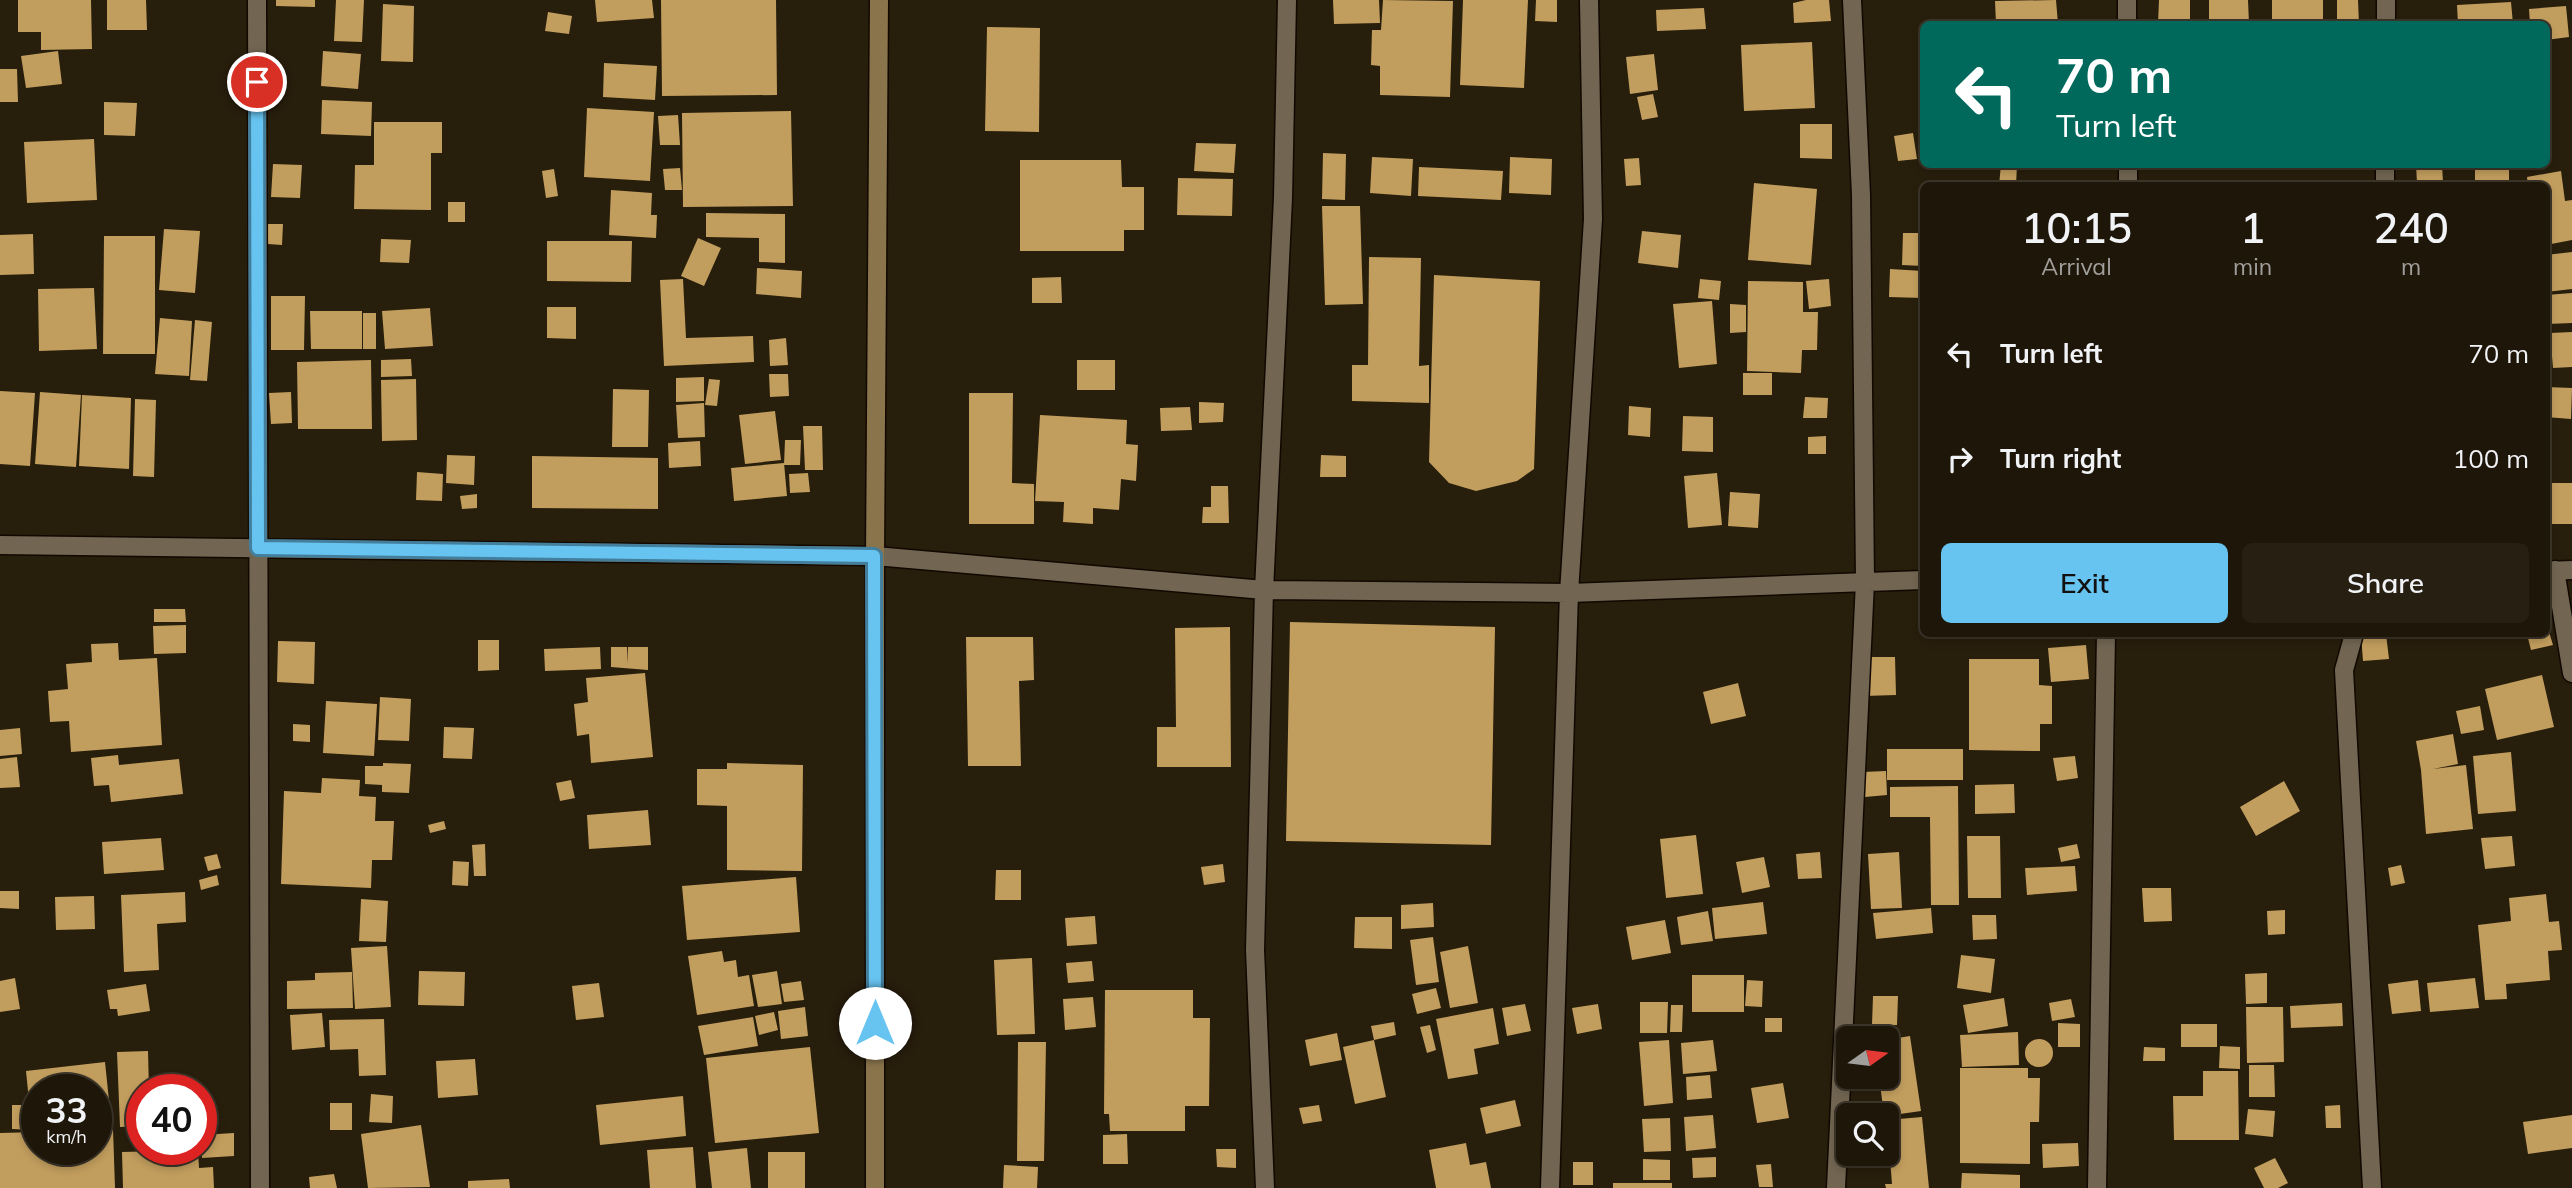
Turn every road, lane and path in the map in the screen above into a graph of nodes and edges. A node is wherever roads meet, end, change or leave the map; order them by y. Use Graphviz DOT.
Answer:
graph roads {
  1 [pos="257,0"];
  2 [pos="880,0"];
  3 [pos="1287,0"];
  4 [pos="1589,0"];
  5 [pos="1852,0"];
  6 [pos="2127,0"];
  7 [pos="2386,0"];
  8 [pos="2127,21"];
  9 [pos="2386,21"];
  10 [pos="0,545"];
  11 [pos="258,548"];
  12 [pos="874,556"];
  13 [pos="2558,570"];
  14 [pos="1920,580"];
  15 [pos="1865,582"];
  16 [pos="1264,590"];
  17 [pos="1569,593"];
  18 [pos="2106,637"];
  19 [pos="2353,637"];
  20 [pos="2572,673"];
  21 [pos="260,1188"];
  22 [pos="875,1188"];
  23 [pos="1265,1188"];
  24 [pos="1550,1188"];
  25 [pos="1836,1188"];
  26 [pos="2097,1188"];
  27 [pos="2372,1188"];
  1 -- 11 [label="street"];
  2 -- 12 [label="street"];
  3 -- 16 [label="street"];
  4 -- 17 [label="street"];
  5 -- 15 [label="street"];
  6 -- 8 [label="street"];
  7 -- 9 [label="street"];
  10 -- 11 [label="street"];
  11 -- 12 [label="street"];
  11 -- 21 [label="street"];
  12 -- 16 [label="street"];
  12 -- 22 [label="street"];
  13 -- 20 [label="street"];
  14 -- 15 [label="street"];
  15 -- 17 [label="street"];
  15 -- 25 [label="street"];
  16 -- 17 [label="street"];
  16 -- 23 [label="street"];
  17 -- 24 [label="street"];
  18 -- 26 [label="street"];
  19 -- 27 [label="street"];
}
